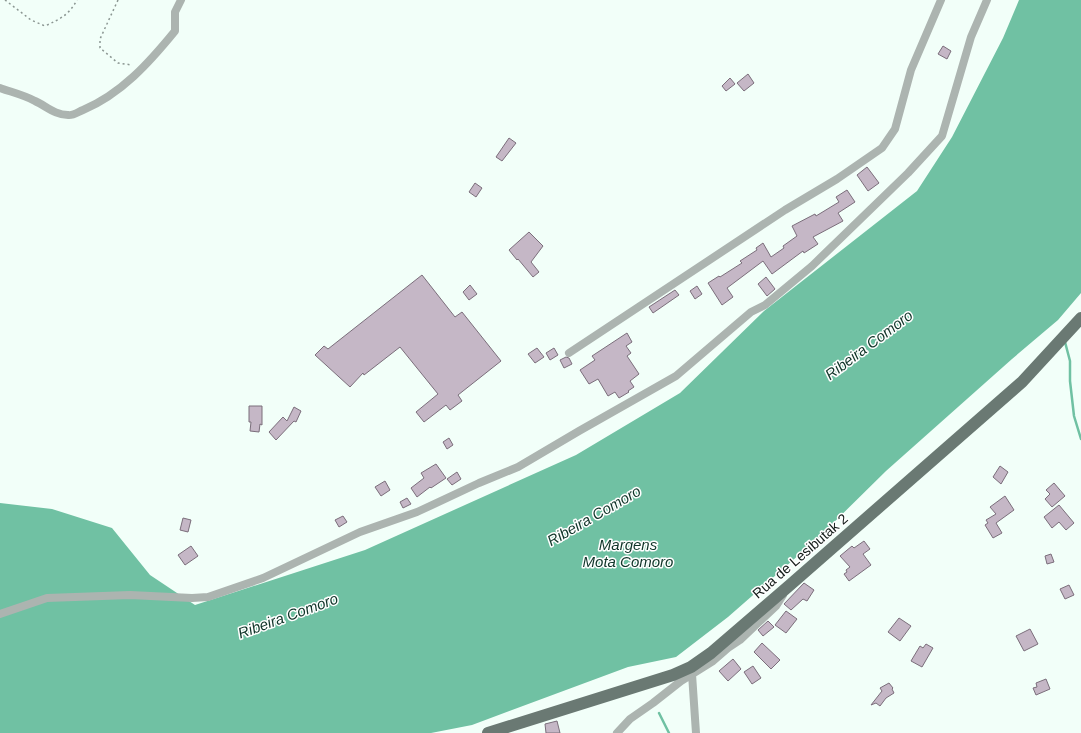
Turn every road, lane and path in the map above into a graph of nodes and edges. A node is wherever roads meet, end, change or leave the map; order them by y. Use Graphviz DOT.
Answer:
graph roads {
  1 [pos="5,0"];
  2 [pos="77,0"];
  3 [pos="118,0"];
  4 [pos="181,0"];
  5 [pos="940,0"];
  6 [pos="987,0"];
  7 [pos="144,66"];
  8 [pos="0,88"];
  9 [pos="1081,318"];
  10 [pos="569,353"];
  11 [pos="790,585"];
  12 [pos="0,614"];
  13 [pos="692,674"];
  14 [pos="488,733"];
  15 [pos="617,733"];
  16 [pos="696,733"];
  1 -- 2 [label="path"];
  3 -- 7 [label="path"];
  4 -- 7 [label="street"];
  5 -- 10 [label="street"];
  6 -- 12 [label="street"];
  7 -- 8 [label="street"];
  9 -- 11 [label="main road, Rua de Lesibutak 2"];
  11 -- 13 [label="street"];
  11 -- 14 [label="main road, Rua de Lesibutak 2"];
  13 -- 15 [label="street"];
  13 -- 16 [label="street"];
}
